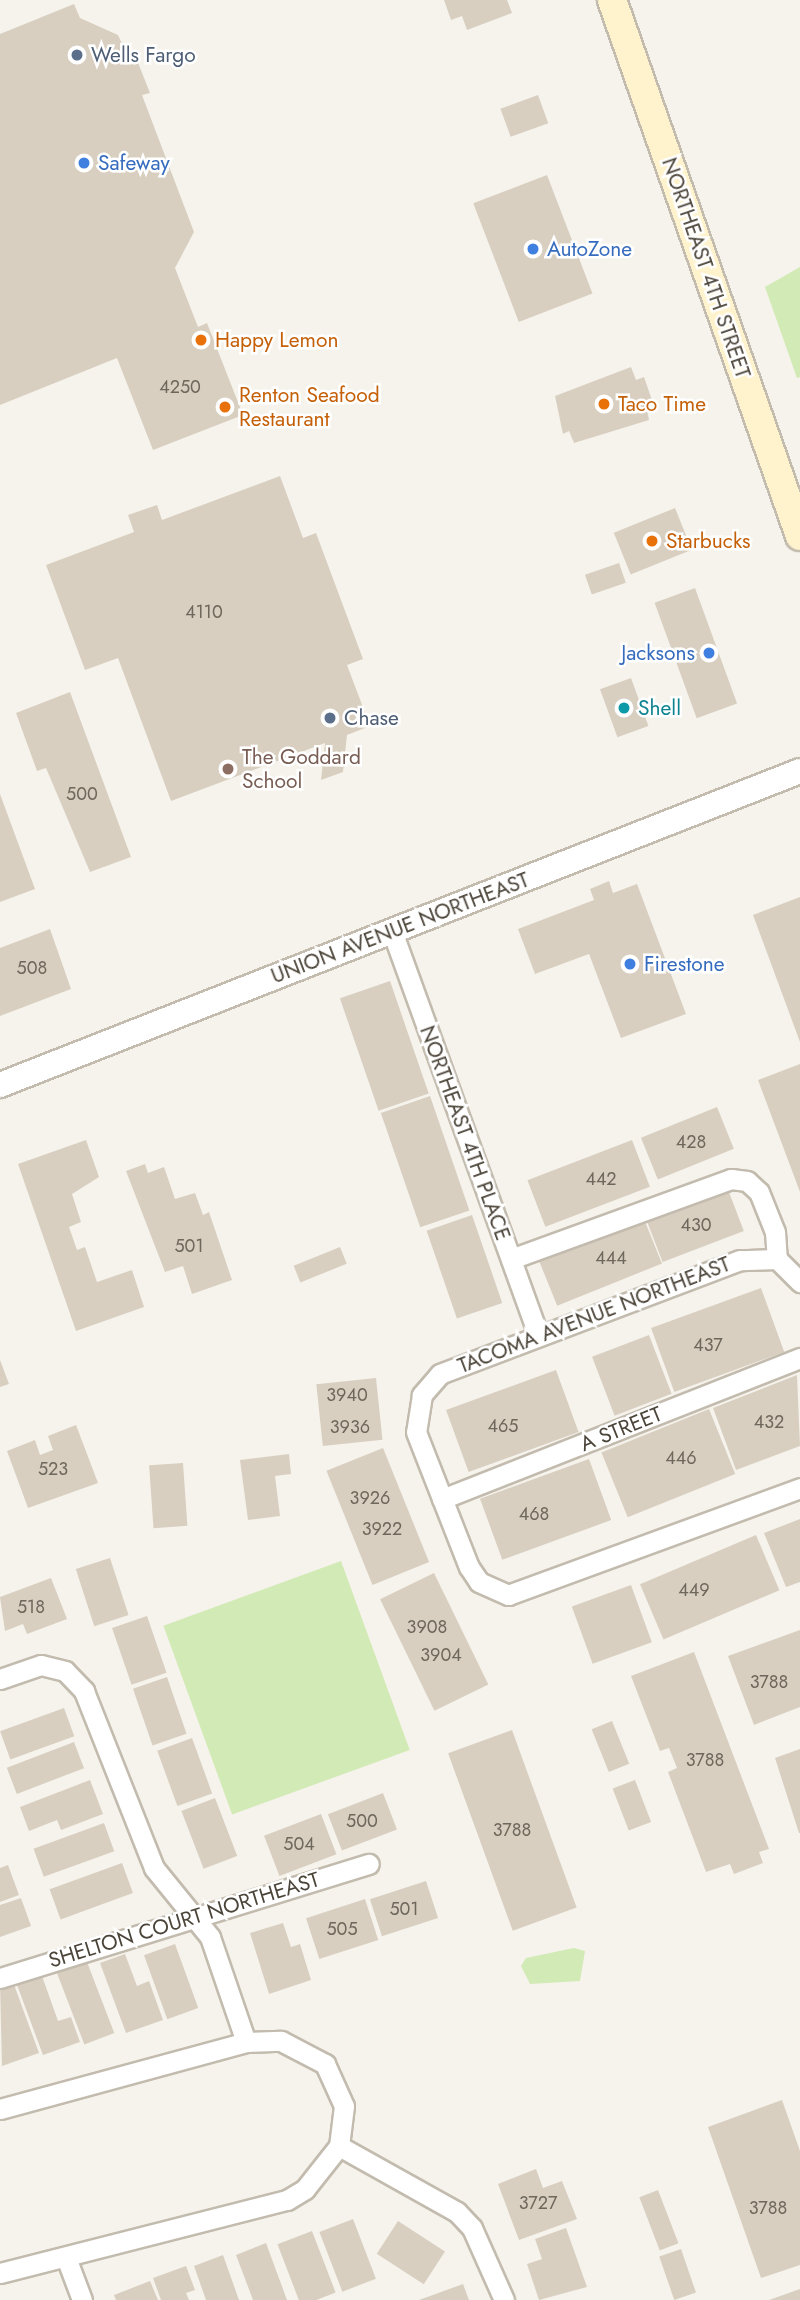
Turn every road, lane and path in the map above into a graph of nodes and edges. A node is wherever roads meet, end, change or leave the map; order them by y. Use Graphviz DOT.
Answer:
graph roads {
  1 [pos="612,0"];
  2 [pos="800,536"];
  3 [pos="800,771"];
  4 [pos="392,931"];
  5 [pos="0,1085"];
  6 [pos="511,1259"];
  7 [pos="777,1259"];
  8 [pos="800,1282"];
  9 [pos="538,1335"];
  10 [pos="800,1358"];
  11 [pos="800,1488"];
  12 [pos="442,1499"];
  13 [pos="0,1679"];
  14 [pos="369,1864"];
  15 [pos="194,1916"];
  16 [pos="0,1978"];
  17 [pos="246,2042"];
  18 [pos="0,2109"];
  19 [pos="339,2146"];
  20 [pos="67,2260"];
  21 [pos="0,2273"];
  22 [pos="82,2300"];
  23 [pos="503,2300"];
  1 -- 2 [label="main road, NORTHEAST 4TH STREET"];
  3 -- 4 [label="street, UNION AVENUE NORTHEAST"];
  4 -- 5 [label="street, UNION AVENUE NORTHEAST"];
  4 -- 6 [label="street, NORTHEAST 4TH PLACE"];
  6 -- 7 [label="street"];
  6 -- 9 [label="street, NORTHEAST 4TH PLACE"];
  7 -- 8 [label="street"];
  7 -- 9 [label="street, TACOMA AVENUE NORTHEAST"];
  9 -- 12 [label="street, TACOMA AVENUE NORTHEAST"];
  10 -- 12 [label="street, A STREET"];
  11 -- 12 [label="street"];
  13 -- 15 [label="street"];
  14 -- 15 [label="street, SHELTON COURT NORTHEAST"];
  15 -- 16 [label="street, SHELTON COURT NORTHEAST"];
  15 -- 17 [label="street"];
  17 -- 18 [label="street"];
  17 -- 19 [label="street"];
  19 -- 20 [label="street"];
  19 -- 23 [label="street"];
  20 -- 21 [label="street"];
  20 -- 22 [label="street"];
}
